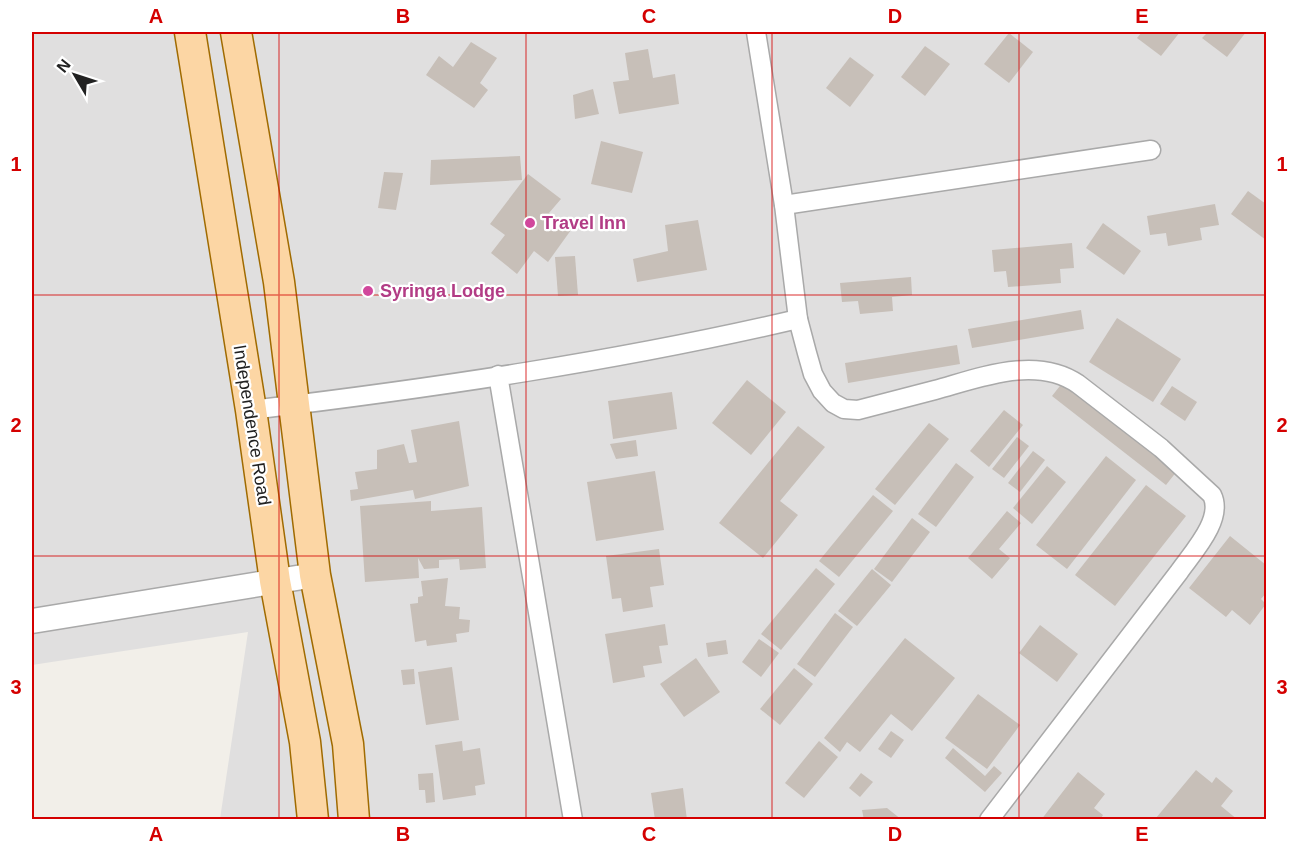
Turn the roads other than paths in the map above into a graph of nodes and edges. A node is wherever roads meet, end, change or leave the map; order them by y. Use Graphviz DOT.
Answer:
graph roads {
  1 [pos="190,32"];
  2 [pos="236,32"];
  3 [pos="756,32"];
  4 [pos="1150,150"];
  5 [pos="784,205"];
  6 [pos="798,319"];
  7 [pos="498,375"];
  8 [pos="293,405"];
  9 [pos="251,410"];
  10 [pos="315,575"];
  11 [pos="275,581"];
  12 [pos="32,621"];
  13 [pos="313,819"];
  14 [pos="354,819"];
  15 [pos="573,819"];
  16 [pos="989,819"];
  1 -- 9 [label="main road, Independence Road"];
  2 -- 8 [label="main road"];
  3 -- 5 [label="street"];
  4 -- 5 [label="street"];
  5 -- 6 [label="street"];
  6 -- 7 [label="street"];
  6 -- 16 [label="street"];
  7 -- 8 [label="street"];
  7 -- 15 [label="street"];
  8 -- 9 [label="street"];
  8 -- 10 [label="main road"];
  9 -- 11 [label="main road, Independence Road"];
  10 -- 11 [label="street"];
  10 -- 14 [label="main road"];
  11 -- 12 [label="street"];
  11 -- 13 [label="main road, Independence Road"];
}
